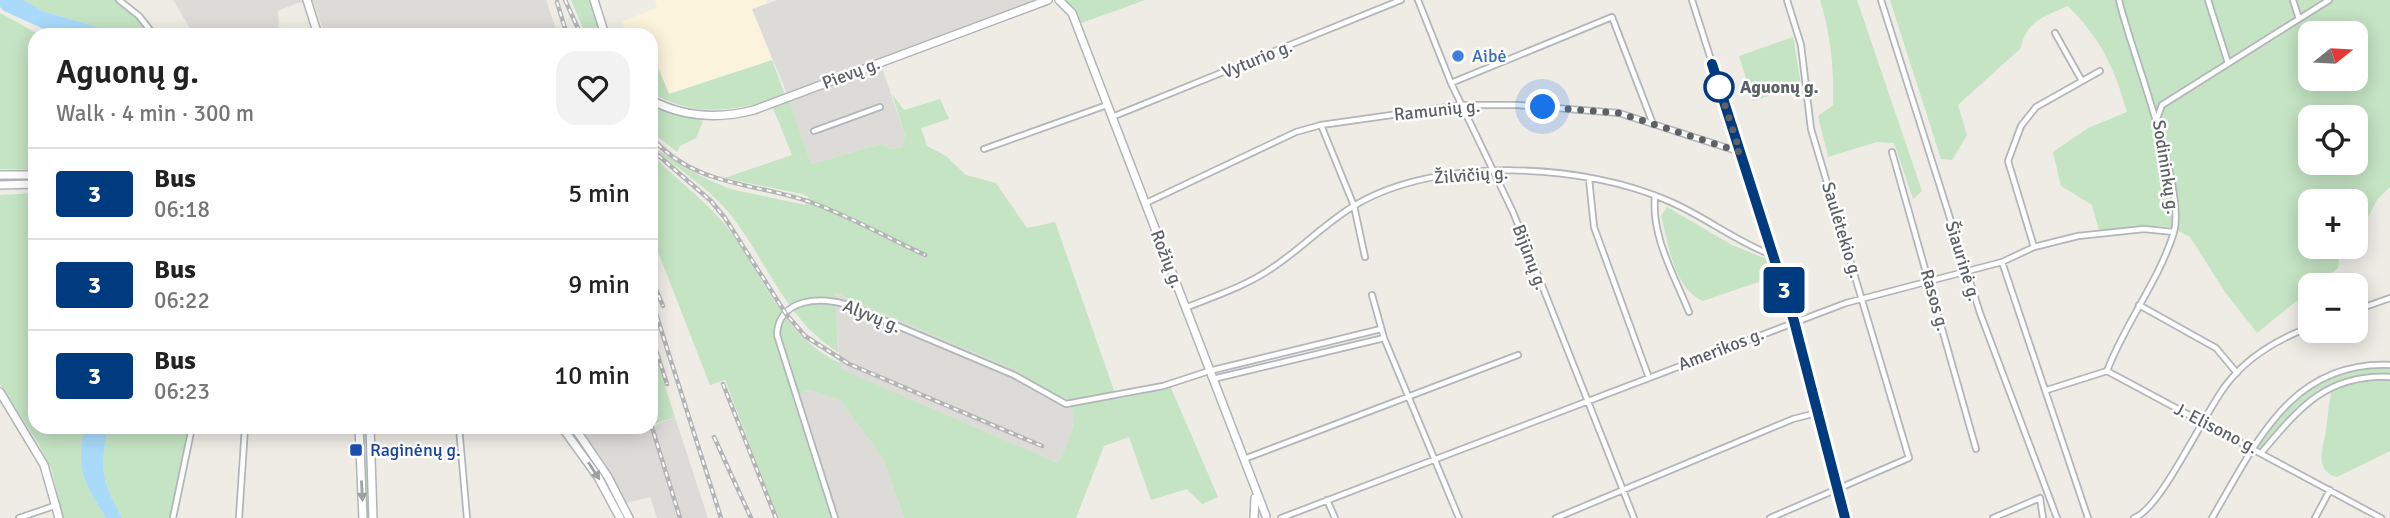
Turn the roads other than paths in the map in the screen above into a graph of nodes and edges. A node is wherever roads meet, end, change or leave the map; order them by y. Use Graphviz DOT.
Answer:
graph roads {
  1 [pos="119,0"];
  2 [pos="307,0"];
  3 [pos="594,0"];
  4 [pos="1048,0"];
  5 [pos="1059,0"];
  6 [pos="1401,0"];
  7 [pos="1418,0"];
  8 [pos="1692,0"];
  9 [pos="1787,0"];
  10 [pos="1881,0"];
  11 [pos="2119,0"];
  12 [pos="2208,0"];
  13 [pos="2293,0"];
  14 [pos="2329,0"];
  15 [pos="2299,20"];
  16 [pos="148,28"];
  17 [pos="316,28"];
  18 [pos="603,28"];
  19 [pos="2055,33"];
  20 [pos="2228,64"];
  21 [pos="2100,71"];
  22 [pos="2082,81"];
  23 [pos="1451,83"];
  24 [pos="658,103"];
  25 [pos="1462,105"];
  26 [pos="1107,106"];
  27 [pos="880,107"];
  28 [pos="1112,117"];
  29 [pos="2155,121"];
  30 [pos="1653,124"];
  31 [pos="1321,125"];
  32 [pos="814,131"];
  33 [pos="984,149"];
  34 [pos="1740,152"];
  35 [pos="1892,152"];
  36 [pos="1495,172"];
  37 [pos="0,175"];
  38 [pos="28,176"];
  39 [pos="1588,179"];
  40 [pos="28,184"];
  41 [pos="0,185"];
  42 [pos="1655,196"];
  43 [pos="1146,203"];
  44 [pos="1354,206"];
  45 [pos="2174,232"];
  46 [pos="2034,247"];
  47 [pos="1365,257"];
  48 [pos="1774,257"];
  49 [pos="2002,262"];
  50 [pos="1966,272"];
  51 [pos="1930,281"];
  52 [pos="1372,295"];
  53 [pos="2390,298"];
  54 [pos="1862,299"];
  55 [pos="2140,305"];
  56 [pos="2368,306"];
  57 [pos="1185,308"];
  58 [pos="1689,312"];
  59 [pos="1794,321"];
  60 [pos="1381,329"];
  61 [pos="2298,333"];
  62 [pos="1384,338"];
  63 [pos="1518,355"];
  64 [pos="2390,365"];
  65 [pos="1209,371"];
  66 [pos="2106,371"];
  67 [pos="2237,373"];
  68 [pos="1648,377"];
  69 [pos="2390,377"];
  70 [pos="1212,380"];
  71 [pos="2047,390"];
  72 [pos="1408,395"];
  73 [pos="1,397"];
  74 [pos="1586,402"];
  75 [pos="1820,412"];
  76 [pos="2201,420"];
  77 [pos="191,434"];
  78 [pos="245,434"];
  79 [pos="359,434"];
  80 [pos="370,434"];
  81 [pos="460,434"];
  82 [pos="567,434"];
  83 [pos="579,434"];
  84 [pos="2253,447"];
  85 [pos="1976,449"];
  86 [pos="2262,452"];
  87 [pos="1243,460"];
  88 [pos="1434,460"];
  89 [pos="1839,488"];
  90 [pos="2330,490"];
  91 [pos="1623,492"];
  92 [pos="1255,494"];
  93 [pos="1327,500"];
  94 [pos="57,505"];
  95 [pos="1267,517"];
  96 [pos="19,518"];
  97 [pos="59,518"];
  98 [pos="173,518"];
  99 [pos="239,518"];
  100 [pos="363,518"];
  101 [pos="373,518"];
  102 [pos="467,518"];
  103 [pos="620,518"];
  104 [pos="629,518"];
  105 [pos="835,518"];
  106 [pos="1255,518"];
  107 [pos="1281,518"];
  108 [pos="1335,518"];
  109 [pos="1459,518"];
  110 [pos="1556,518"];
  111 [pos="1634,518"];
  112 [pos="1770,518"];
  113 [pos="1845,518"];
  114 [pos="1993,518"];
  115 [pos="2043,518"];
  116 [pos="2057,518"];
  117 [pos="2088,518"];
  118 [pos="2134,518"];
  119 [pos="2212,518"];
  120 [pos="2315,518"];
  121 [pos="2381,518"];
  1 -- 16 [label="street"];
  2 -- 17 [label="street"];
  3 -- 18 [label="street"];
  4 -- 24 [label="street, Pievų g."];
  5 -- 26 [label="street, Rožių g."];
  6 -- 28 [label="street, Vyturio g."];
  7 -- 23 [label="street, Bijūnų g."];
  8 -- 34 [label="street"];
  9 -- 54 [label="street, Saulėtekio g."];
  10 -- 50 [label="street, Šiaurinė g."];
  11 -- 29 [label="street"];
  12 -- 20 [label="street"];
  13 -- 15 [label="street"];
  14 -- 15 [label="street, Sodininkų g."];
  15 -- 20 [label="street, Sodininkų g."];
  19 -- 22 [label="street"];
  20 -- 29 [label="street, Sodininkų g."];
  21 -- 22 [label="street"];
  22 -- 46 [label="street"];
  23 -- 25 [label="street, Bijūnų g."];
  23 -- 30 [label="street"];
  25 -- 30 [label="street, Ramunių g."];
  25 -- 31 [label="street, Ramunių g."];
  25 -- 36 [label="street, Bijūnų g."];
  26 -- 28 [label="street, Rožių g."];
  26 -- 33 [label="street"];
  27 -- 32 [label="street"];
  28 -- 43 [label="street, Rožių g."];
  29 -- 45 [label="street, Sodininkų g."];
  30 -- 34 [label="street, Ramunių g."];
  31 -- 43 [label="street, Ramunių g."];
  31 -- 44 [label="street"];
  34 -- 48 [label="street"];
  35 -- 51 [label="street, Rasos g."];
  36 -- 39 [label="street, Žilvičių g."];
  36 -- 44 [label="street, Žilvičių g."];
  36 -- 74 [label="street, Bijūnų g."];
  37 -- 38 [label="street"];
  39 -- 42 [label="street, Žilvičių g."];
  39 -- 68 [label="street"];
  40 -- 41 [label="street"];
  42 -- 48 [label="street, Žilvičių g."];
  42 -- 58 [label="street"];
  43 -- 57 [label="street, Rožių g."];
  44 -- 47 [label="street"];
  44 -- 57 [label="street, Žilvičių g."];
  45 -- 46 [label="street, Amerikos g."];
  45 -- 55 [label="street, Sodininkų g."];
  46 -- 49 [label="street, Amerikos g."];
  48 -- 59 [label="street"];
  49 -- 50 [label="street, Amerikos g."];
  49 -- 71 [label="street"];
  50 -- 51 [label="street, Amerikos g."];
  50 -- 116 [label="street, Šiaurinė g."];
  51 -- 54 [label="street, Amerikos g."];
  51 -- 85 [label="street, Rasos g."];
  52 -- 60 [label="street"];
  53 -- 56 [label="street"];
  54 -- 59 [label="street, Amerikos g."];
  54 -- 89 [label="street, Saulėtekio g."];
  55 -- 66 [label="street, Sodininkų g."];
  55 -- 67 [label="street"];
  57 -- 65 [label="street, Rožių g."];
  59 -- 68 [label="street, Amerikos g."];
  59 -- 75 [label="street"];
  60 -- 62 [label="street"];
  60 -- 65 [label="street, Alyvų g."];
  61 -- 67 [label="street"];
  62 -- 70 [label="street"];
  62 -- 72 [label="street"];
  63 -- 72 [label="street"];
  64 -- 84 [label="street"];
  65 -- 70 [label="street, Rožių g."];
  65 -- 105 [label="street, Alyvų g."];
  66 -- 71 [label="street"];
  66 -- 76 [label="street, J. Elisono g."];
  67 -- 76 [label="street"];
  68 -- 74 [label="street, Amerikos g."];
  69 -- 86 [label="street"];
  70 -- 87 [label="street, Rožių g."];
  71 -- 117 [label="street"];
  72 -- 87 [label="street"];
  72 -- 88 [label="street"];
  73 -- 94 [label="street"];
  74 -- 88 [label="street, Amerikos g."];
  74 -- 91 [label="street, Bijūnų g."];
  75 -- 89 [label="street"];
  75 -- 91 [label="street"];
  76 -- 84 [label="street, J. Elisono g."];
  76 -- 118 [label="street"];
  77 -- 98 [label="street"];
  78 -- 99 [label="street"];
  79 -- 100 [label="street, one-way"];
  80 -- 101 [label="street"];
  81 -- 102 [label="street"];
  82 -- 103 [label="street, one-way"];
  83 -- 104 [label="street"];
  84 -- 86 [label="street, J. Elisono g."];
  84 -- 119 [label="street"];
  86 -- 90 [label="street, J. Elisono g."];
  87 -- 92 [label="street, Rožių g."];
  88 -- 93 [label="street, Amerikos g."];
  88 -- 109 [label="street"];
  89 -- 112 [label="street"];
  89 -- 113 [label="street"];
  90 -- 120 [label="street"];
  90 -- 121 [label="street, J. Elisono g."];
  91 -- 110 [label="street"];
  91 -- 111 [label="street, Bijūnų g."];
  92 -- 95 [label="street, Rožių g."];
  92 -- 106 [label="street, Rožių g."];
  93 -- 107 [label="street, Amerikos g."];
  93 -- 108 [label="street"];
  94 -- 96 [label="street"];
  94 -- 97 [label="street"];
  95 -- 106 [label="street"];
  114 -- 115 [label="street"];
}
